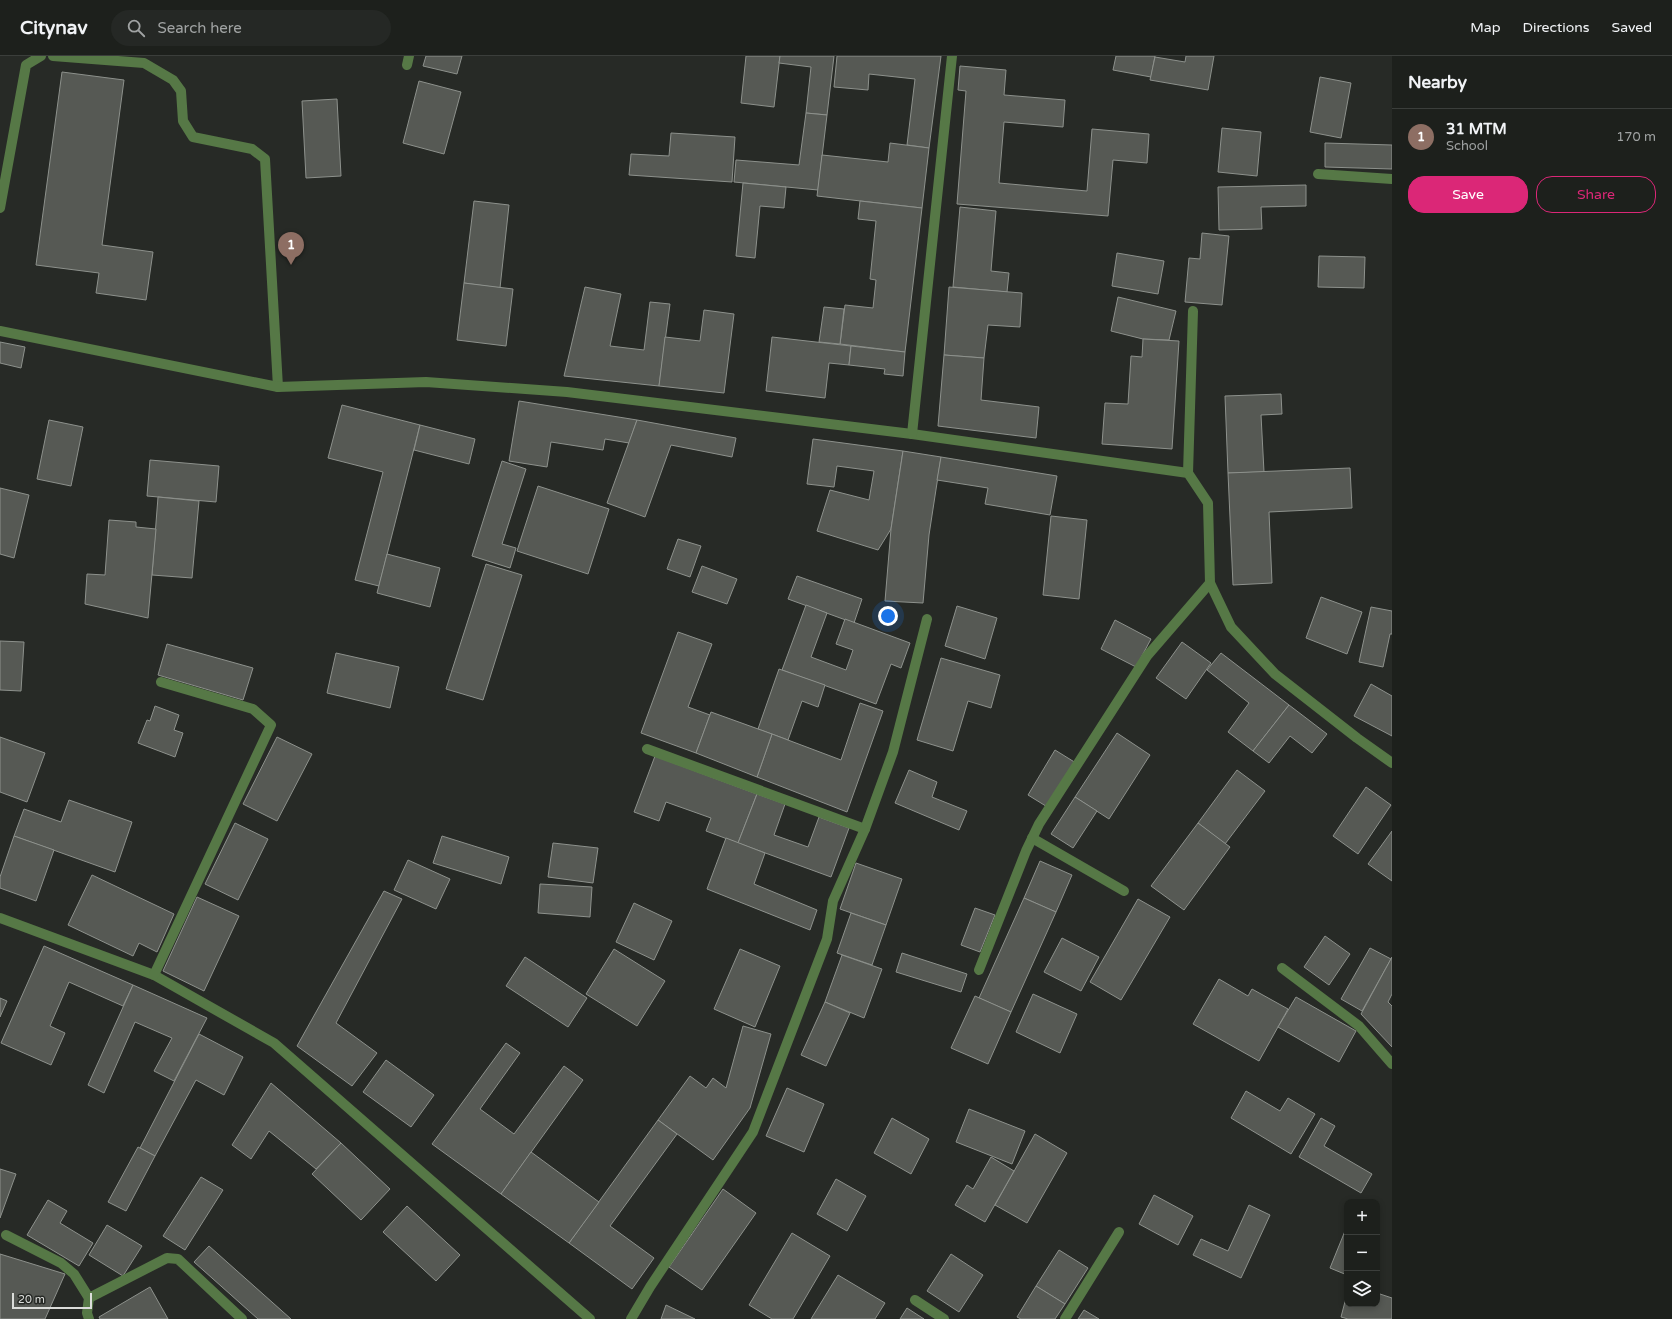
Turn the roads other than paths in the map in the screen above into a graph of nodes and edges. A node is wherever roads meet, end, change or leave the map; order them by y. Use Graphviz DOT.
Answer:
graph roads {
  1 [pos="41,56"];
  2 [pos="53,56"];
  3 [pos="952,56"];
  4 [pos="1318,174"];
  5 [pos="1392,179"];
  6 [pos="0,208"];
  7 [pos="1193,311"];
  8 [pos="0,332"];
  9 [pos="278,387"];
  10 [pos="912,434"];
  11 [pos="1188,473"];
  12 [pos="1210,583"];
  13 [pos="927,619"];
  14 [pos="160,682"];
  15 [pos="647,749"];
  16 [pos="1392,763"];
  17 [pos="865,829"];
  18 [pos="1032,838"];
  19 [pos="1124,891"];
  20 [pos="0,918"];
  21 [pos="1282,968"];
  22 [pos="979,970"];
  23 [pos="154,975"];
  24 [pos="1392,1064"];
  25 [pos="1119,1232"];
  26 [pos="6,1235"];
  27 [pos="89,1298"];
  28 [pos="914,1300"];
  29 [pos="89,1319"];
  30 [pos="242,1319"];
  31 [pos="590,1319"];
  32 [pos="631,1319"];
  33 [pos="944,1319"];
  34 [pos="1065,1319"];
  1 -- 6 [label="street"];
  2 -- 9 [label="street"];
  3 -- 10 [label="street"];
  4 -- 5 [label="street"];
  7 -- 11 [label="street"];
  8 -- 9 [label="street"];
  9 -- 10 [label="street"];
  10 -- 11 [label="street"];
  11 -- 12 [label="street"];
  12 -- 16 [label="street"];
  12 -- 18 [label="street"];
  13 -- 17 [label="street"];
  14 -- 23 [label="street"];
  15 -- 17 [label="street"];
  17 -- 32 [label="street"];
  18 -- 19 [label="street"];
  18 -- 22 [label="street"];
  20 -- 23 [label="street"];
  21 -- 24 [label="street"];
  23 -- 31 [label="street"];
  25 -- 34 [label="street"];
  26 -- 27 [label="street"];
  27 -- 29 [label="street"];
  27 -- 30 [label="street"];
  28 -- 33 [label="street"];
}
